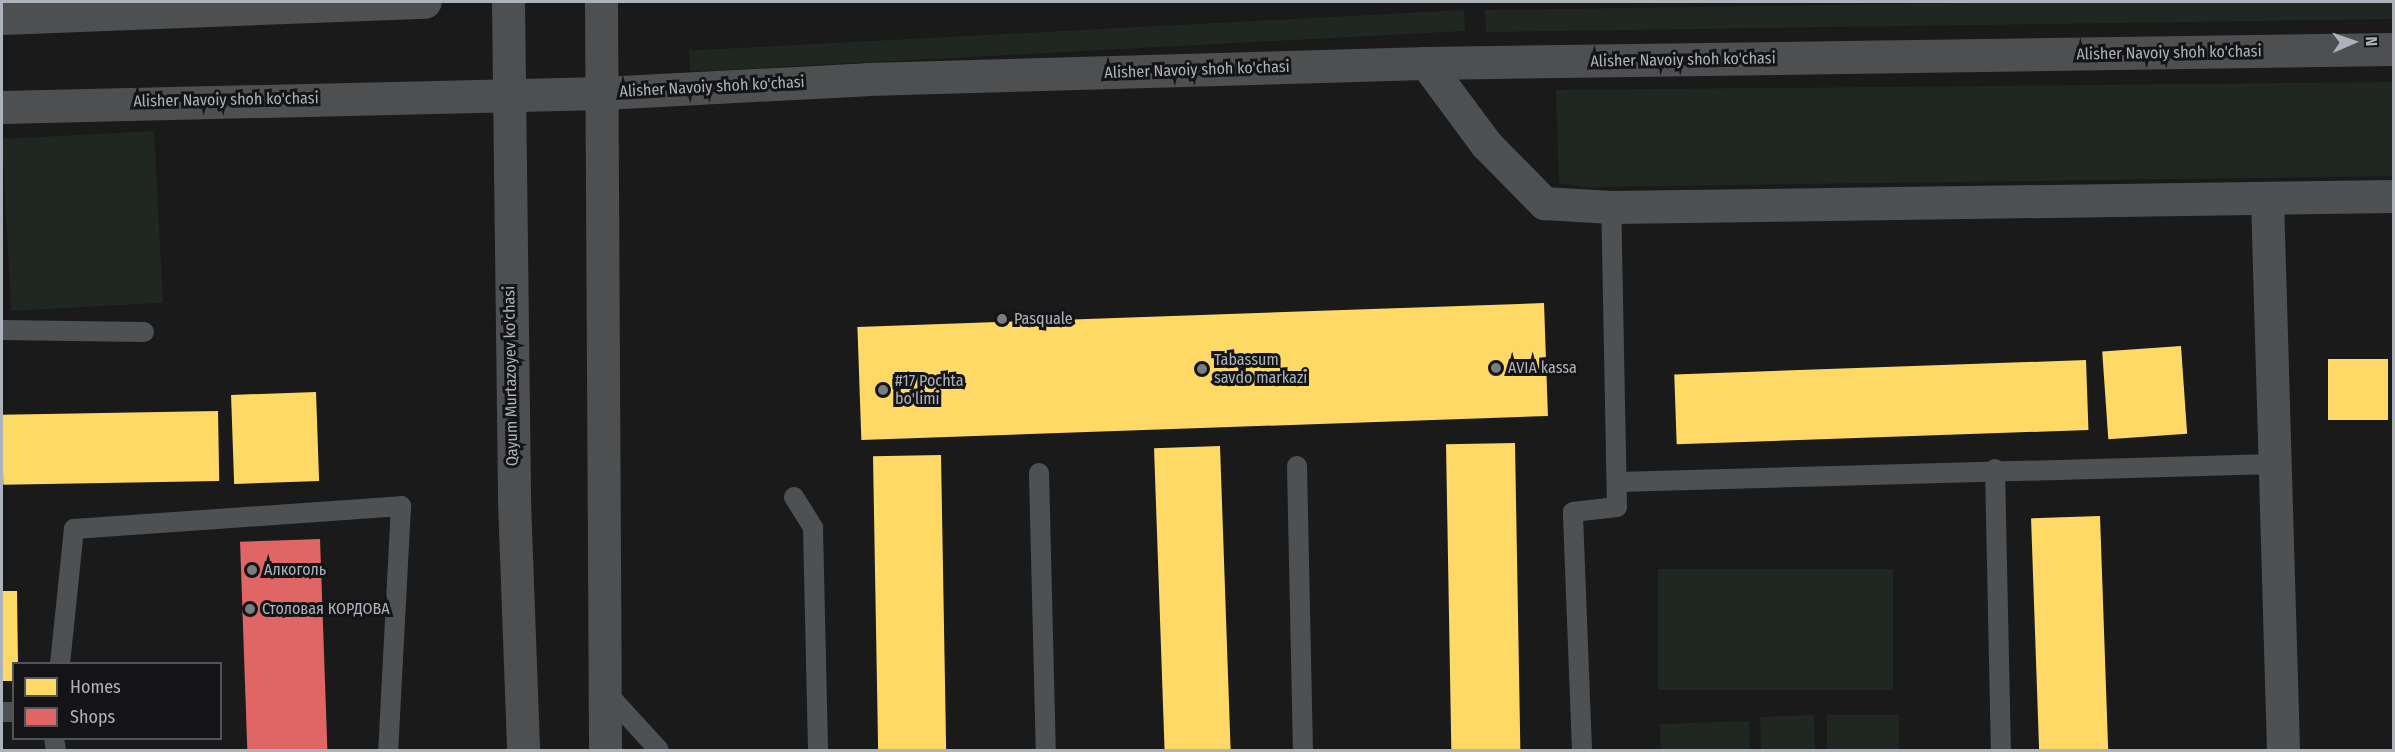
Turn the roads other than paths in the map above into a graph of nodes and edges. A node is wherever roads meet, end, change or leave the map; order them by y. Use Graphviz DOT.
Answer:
graph roads {
  1 [pos="425,2"];
  2 [pos="508,2"];
  3 [pos="601,2"];
  4 [pos="2,18"];
  5 [pos="2394,50"];
  6 [pos="1426,63"];
  7 [pos="603,93"];
  8 [pos="510,95"];
  9 [pos="2,107"];
  10 [pos="2394,196"];
  11 [pos="2267,198"];
  12 [pos="1611,207"];
  13 [pos="2,330"];
  14 [pos="144,332"];
  15 [pos="2274,464"];
  16 [pos="1297,466"];
  17 [pos="1995,469"];
  18 [pos="1039,473"];
  19 [pos="1618,482"];
  20 [pos="794,497"];
  21 [pos="60,662"];
  22 [pos="604,690"];
  23 [pos="388,750"];
  24 [pos="523,750"];
  25 [pos="604,750"];
  26 [pos="658,750"];
  27 [pos="818,750"];
  28 [pos="1046,750"];
  29 [pos="1303,750"];
  30 [pos="1582,750"];
  31 [pos="2001,750"];
  32 [pos="2283,750"];
  1 -- 4 [label="main road"];
  2 -- 8 [label="main road, Qayum Murtazoyev ko'chasi"];
  3 -- 7 [label="main road"];
  5 -- 6 [label="main road, Alisher Navoiy shoh ko'chasi"];
  6 -- 7 [label="main road, Alisher Navoiy shoh ko'chasi"];
  6 -- 12 [label="street"];
  7 -- 8 [label="main road, Alisher Navoiy shoh ko'chasi"];
  7 -- 22 [label="main road"];
  8 -- 9 [label="main road, Alisher Navoiy shoh ko'chasi"];
  8 -- 24 [label="main road, Qayum Murtazoyev ko'chasi"];
  10 -- 11 [label="street"];
  11 -- 12 [label="street"];
  11 -- 15 [label="street"];
  12 -- 19 [label="lane"];
  13 -- 14 [label="lane"];
  15 -- 17 [label="lane"];
  15 -- 32 [label="street"];
  16 -- 29 [label="lane"];
  17 -- 19 [label="lane"];
  17 -- 31 [label="lane"];
  18 -- 28 [label="lane"];
  19 -- 30 [label="lane"];
  20 -- 27 [label="lane"];
  21 -- 23 [label="lane"];
  22 -- 25 [label="main road"];
  22 -- 26 [label="lane"];
}
